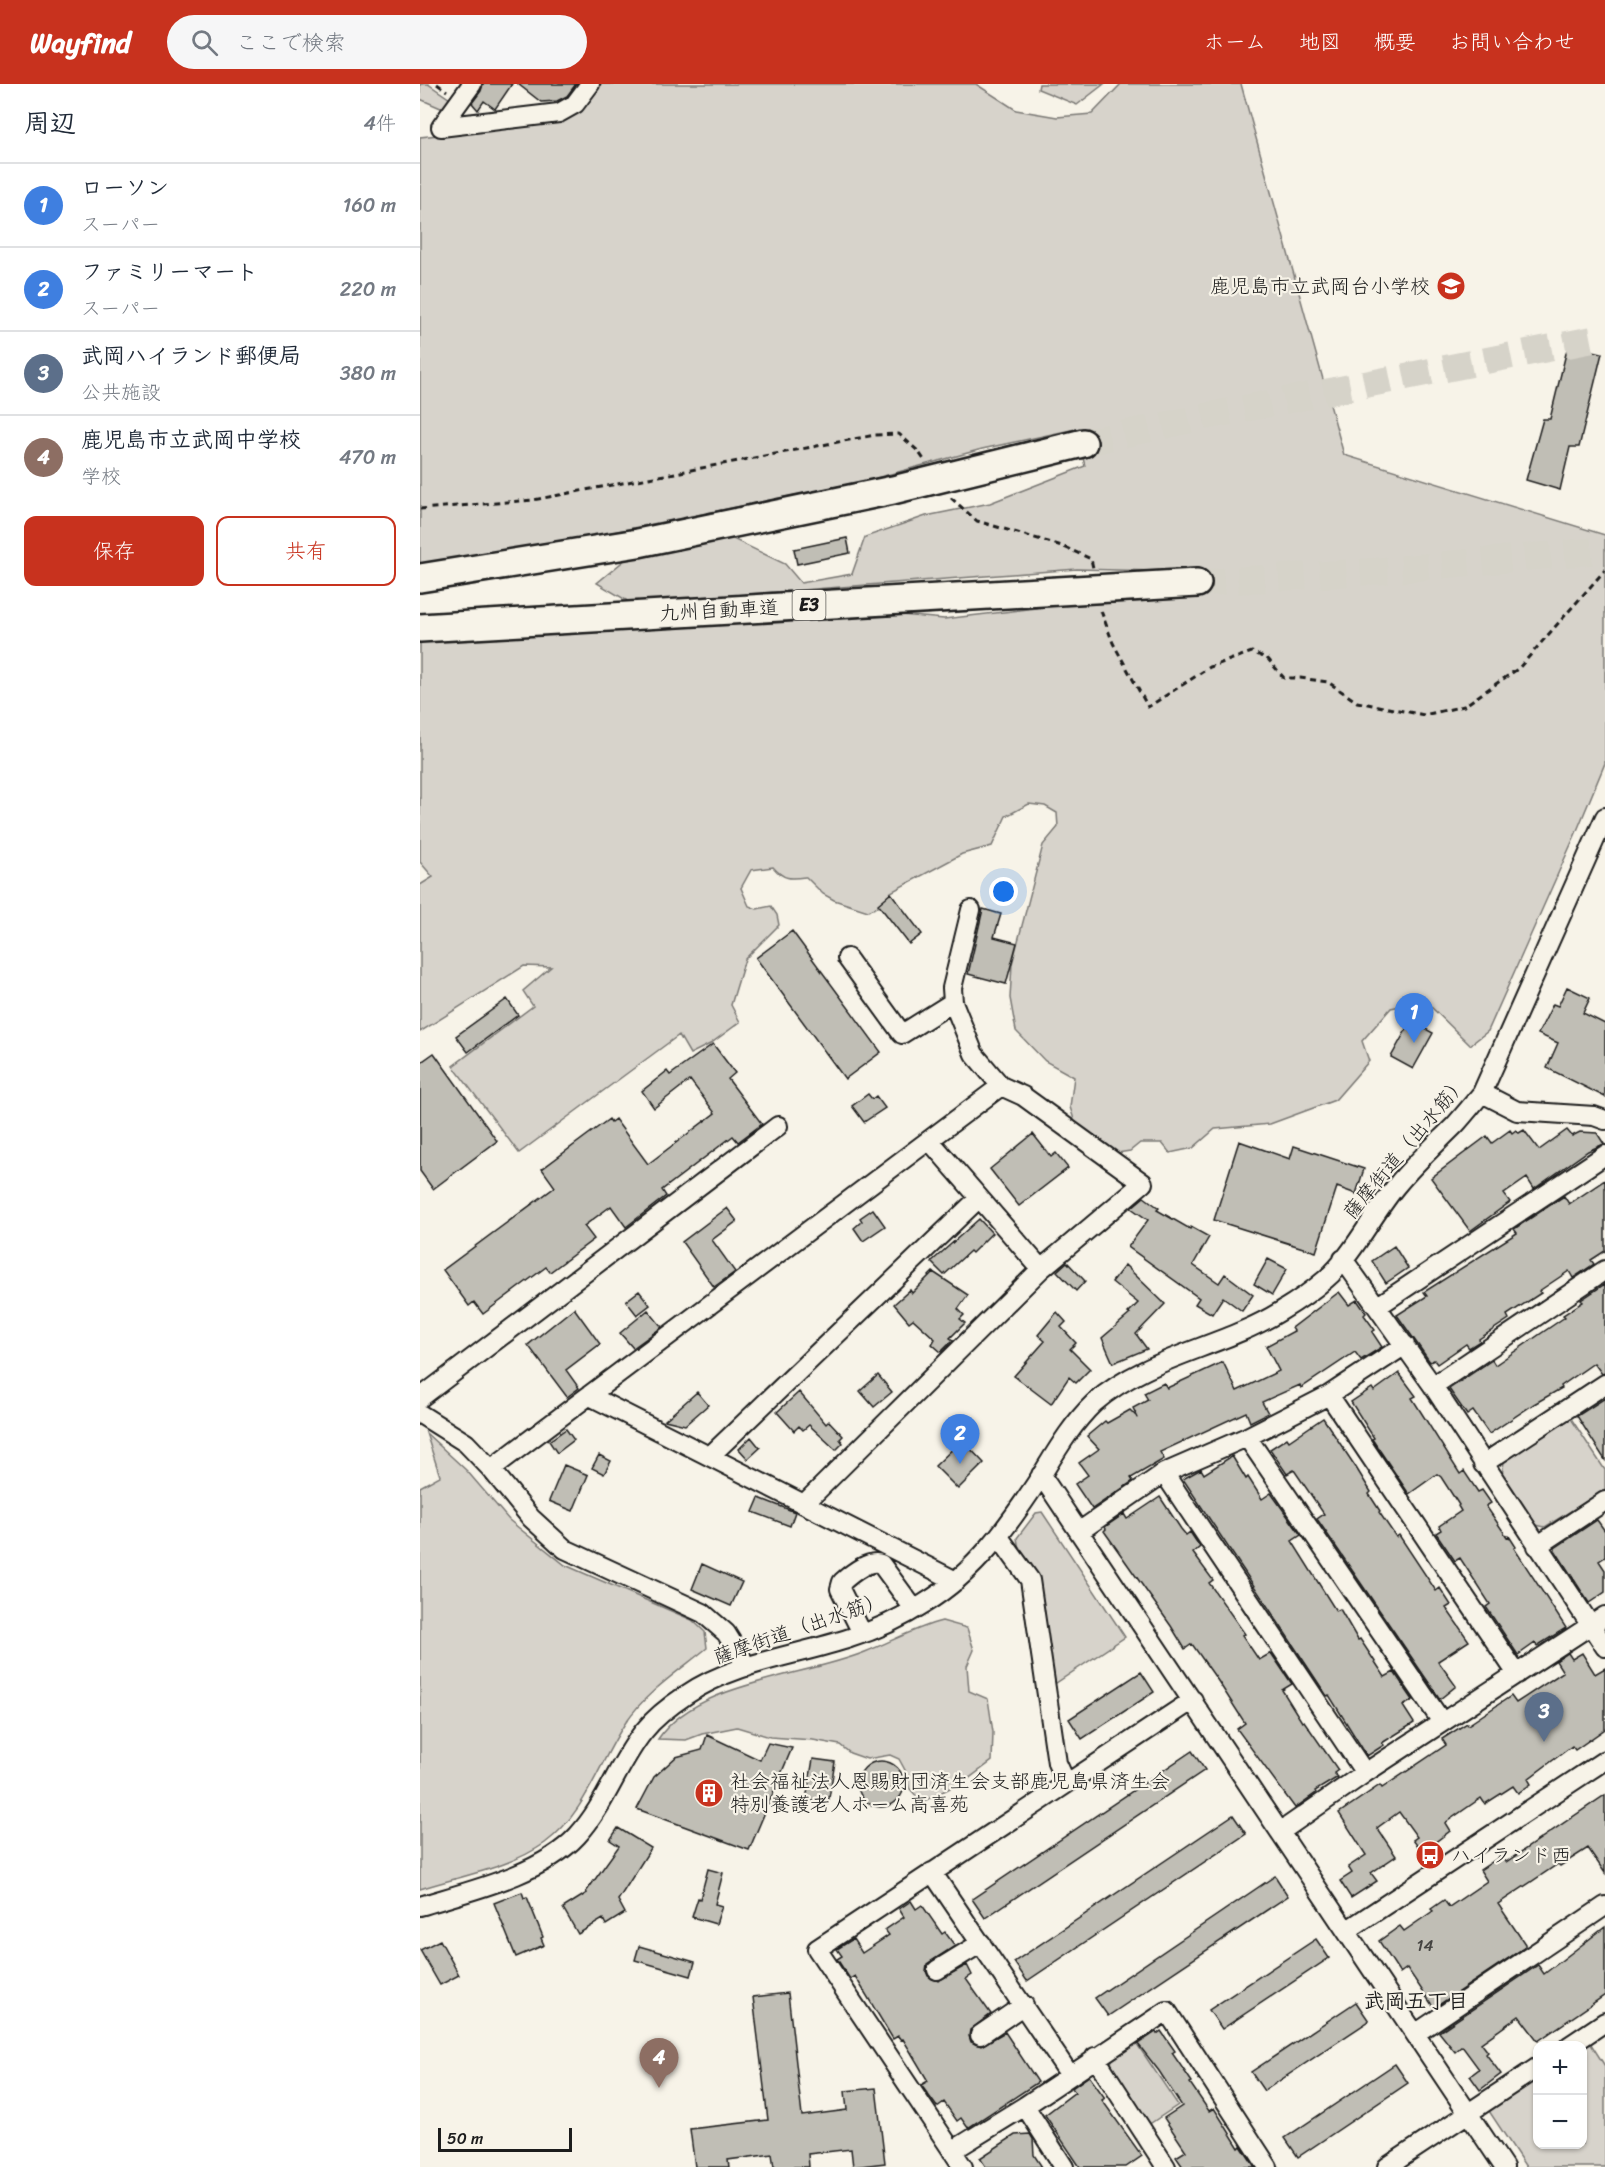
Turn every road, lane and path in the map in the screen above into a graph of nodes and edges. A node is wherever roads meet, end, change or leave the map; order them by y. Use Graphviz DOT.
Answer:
graph roads {
  1 [pos="472,84"];
  2 [pos="590,84"];
  3 [pos="1083,443"];
  4 [pos="926,462"];
  5 [pos="949,495"];
  6 [pos="420,509"];
  7 [pos="1093,570"];
  8 [pos="1605,570"];
  9 [pos="420,578"];
  10 [pos="1197,583"];
  11 [pos="1100,607"];
  12 [pos="420,628"];
  13 [pos="1605,817"];
  14 [pos="971,910"];
  15 [pos="847,958"];
  16 [pos="953,1002"];
  17 [pos="1001,1086"];
  18 [pos="1482,1093"];
  19 [pos="1605,1120"];
  20 [pos="778,1126"];
  21 [pos="930,1141"];
  22 [pos="1605,1155"];
  23 [pos="978,1199"];
  24 [pos="1343,1259"];
  25 [pos="1041,1269"];
  26 [pos="1605,1270"];
  27 [pos="1378,1306"];
  28 [pos="1405,1345"];
  29 [pos="1605,1384"];
  30 [pos="1432,1386"];
  31 [pos="1329,1395"];
  32 [pos="590,1396"];
  33 [pos="420,1398"];
  34 [pos="420,1414"];
  35 [pos="1247,1437"];
  36 [pos="710,1456"];
  37 [pos="1483,1464"];
  38 [pos="491,1469"];
  39 [pos="1164,1473"];
  40 [pos="1041,1475"];
  41 [pos="1605,1501"];
  42 [pos="804,1504"];
  43 [pos="1080,1531"];
  44 [pos="999,1537"];
  45 [pos="1537,1546"];
  46 [pos="956,1581"];
  47 [pos="914,1609"];
  48 [pos="1598,1621"];
  49 [pos="862,1634"];
  50 [pos="1605,1647"];
  51 [pos="747,1667"];
  52 [pos="1517,1674"];
  53 [pos="1193,1700"];
  54 [pos="1442,1722"];
  55 [pos="1605,1760"];
  56 [pos="1365,1773"];
  57 [pos="1066,1783"];
  58 [pos="1280,1832"];
  59 [pos="932,1872"];
  60 [pos="420,1906"];
  61 [pos="1605,1906"];
  62 [pos="1346,1931"];
  63 [pos="981,1943"];
  64 [pos="938,1970"];
  65 [pos="1024,2005"];
  66 [pos="1605,2022"];
  67 [pos="1414,2034"];
  68 [pos="980,2035"];
  69 [pos="1576,2041"];
  70 [pos="1095,2057"];
  71 [pos="1533,2070"];
  72 [pos="1070,2075"];
  73 [pos="1025,2106"];
  74 [pos="1468,2113"];
  75 [pos="952,2151"];
  76 [pos="963,2167"];
  77 [pos="1064,2167"];
  78 [pos="1166,2167"];
  79 [pos="1268,2167"];
  80 [pos="1387,2167"];
  81 [pos="1504,2167"];
  1 -- 2 [label="street"];
  3 -- 9 [label="highway"];
  4 -- 6 [label="path"];
  5 -- 7 [label="path"];
  8 -- 11 [label="path"];
  10 -- 12 [label="highway, 九州自動車道 / E3"];
  13 -- 18 [label="street, 薩摩街道（出水筋）"];
  14 -- 16 [label="street"];
  15 -- 16 [label="street"];
  16 -- 17 [label="street"];
  17 -- 21 [label="street"];
  17 -- 25 [label="street"];
  18 -- 19 [label="street"];
  18 -- 24 [label="street, 薩摩街道（出水筋）"];
  20 -- 33 [label="street"];
  21 -- 23 [label="street"];
  21 -- 32 [label="street"];
  22 -- 27 [label="street"];
  23 -- 25 [label="street"];
  23 -- 36 [label="street"];
  24 -- 27 [label="street"];
  24 -- 40 [label="street, 薩摩街道（出水筋）"];
  25 -- 42 [label="street"];
  26 -- 30 [label="street"];
  27 -- 28 [label="street"];
  28 -- 30 [label="street"];
  28 -- 31 [label="street"];
  29 -- 37 [label="street"];
  30 -- 37 [label="street"];
  31 -- 35 [label="street"];
  31 -- 52 [label="street"];
  32 -- 36 [label="street"];
  32 -- 38 [label="street"];
  34 -- 38 [label="street"];
  35 -- 39 [label="street"];
  35 -- 54 [label="street"];
  36 -- 42 [label="street"];
  37 -- 45 [label="street"];
  38 -- 51 [label="street"];
  39 -- 43 [label="street"];
  39 -- 56 [label="street"];
  40 -- 43 [label="street"];
  40 -- 44 [label="street, 薩摩街道（出水筋）"];
  41 -- 45 [label="street"];
  42 -- 46 [label="street"];
  43 -- 53 [label="street"];
  44 -- 46 [label="street, 薩摩街道（出水筋）"];
  44 -- 57 [label="street"];
  45 -- 48 [label="street"];
  46 -- 47 [label="street, 薩摩街道（出水筋）"];
  47 -- 49 [label="street, 薩摩街道（出水筋）"];
  47 -- 49 [label="street"];
  48 -- 50 [label="street"];
  48 -- 52 [label="street"];
  49 -- 51 [label="street, 薩摩街道（出水筋）"];
  51 -- 60 [label="street, 薩摩街道（出水筋）"];
  52 -- 54 [label="street"];
  53 -- 57 [label="street"];
  53 -- 58 [label="street"];
  54 -- 56 [label="street"];
  55 -- 62 [label="street"];
  56 -- 58 [label="street"];
  57 -- 59 [label="street"];
  58 -- 62 [label="street"];
  59 -- 63 [label="street"];
  59 -- 75 [label="street"];
  61 -- 67 [label="street"];
  62 -- 67 [label="street"];
  63 -- 64 [label="street"];
  63 -- 65 [label="street"];
  65 -- 68 [label="street"];
  65 -- 72 [label="street"];
  66 -- 69 [label="street"];
  67 -- 74 [label="street"];
  70 -- 72 [label="street"];
  70 -- 78 [label="street"];
  70 -- 79 [label="street"];
  71 -- 74 [label="street"];
  72 -- 73 [label="street"];
  73 -- 75 [label="street"];
  73 -- 77 [label="street"];
  74 -- 80 [label="street"];
  74 -- 81 [label="street"];
  75 -- 76 [label="street"];
}
